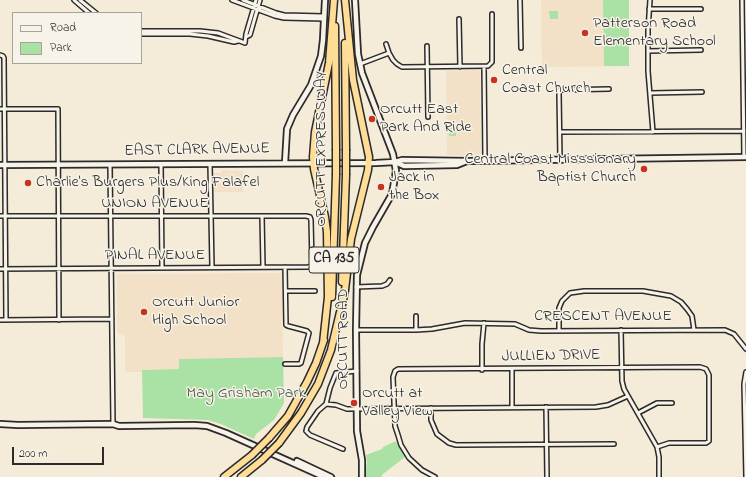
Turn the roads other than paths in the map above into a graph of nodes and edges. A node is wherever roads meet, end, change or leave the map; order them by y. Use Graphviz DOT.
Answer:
graph roads {
  1 [pos="74,0"];
  2 [pos="80,0"];
  3 [pos="232,0"];
  4 [pos="243,0"];
  5 [pos="256,0"];
  6 [pos="260,0"];
  7 [pos="325,0"];
  8 [pos="334,0"];
  9 [pos="345,0"];
  10 [pos="356,0"];
  11 [pos="520,0"];
  12 [pos="650,0"];
  13 [pos="742,0"];
  14 [pos="256,7"];
  15 [pos="744,8"];
  16 [pos="649,9"];
  17 [pos="701,9"];
  18 [pos="88,12"];
  19 [pos="95,12"];
  20 [pos="492,14"];
  21 [pos="324,18"];
  22 [pos="459,19"];
  23 [pos="142,33"];
  24 [pos="386,44"];
  25 [pos="427,46"];
  26 [pos="744,46"];
  27 [pos="521,48"];
  28 [pos="701,50"];
  29 [pos="648,51"];
  30 [pos="389,53"];
  31 [pos="1,56"];
  32 [pos="360,64"];
  33 [pos="427,67"];
  34 [pos="460,67"];
  35 [pos="484,67"];
  36 [pos="745,84"];
  37 [pos="609,89"];
  38 [pos="702,92"];
  39 [pos="650,93"];
  40 [pos="0,109"];
  41 [pos="4,109"];
  42 [pos="428,117"];
  43 [pos="744,131"];
  44 [pos="560,132"];
  45 [pos="653,132"];
  46 [pos="745,157"];
  47 [pos="560,159"];
  48 [pos="485,160"];
  49 [pos="395,162"];
  50 [pos="285,163"];
  51 [pos="313,163"];
  52 [pos="369,163"];
  53 [pos="161,164"];
  54 [pos="210,164"];
  55 [pos="2,165"];
  56 [pos="58,165"];
  57 [pos="110,165"];
  58 [pos="0,216"];
  59 [pos="5,216"];
  60 [pos="58,216"];
  61 [pos="110,216"];
  62 [pos="161,216"];
  63 [pos="211,216"];
  64 [pos="262,216"];
  65 [pos="311,266"];
  66 [pos="263,267"];
  67 [pos="285,267"];
  68 [pos="59,268"];
  69 [pos="111,268"];
  70 [pos="162,268"];
  71 [pos="212,268"];
  72 [pos="0,269"];
  73 [pos="6,269"];
  74 [pos="390,280"];
  75 [pos="356,287"];
  76 [pos="315,290"];
  77 [pos="286,291"];
  78 [pos="340,315"];
  79 [pos="416,316"];
  80 [pos="112,319"];
  81 [pos="0,320"];
  82 [pos="6,320"];
  83 [pos="59,320"];
  84 [pos="484,323"];
  85 [pos="356,330"];
  86 [pos="416,330"];
  87 [pos="621,330"];
  88 [pos="694,330"];
  89 [pos="559,331"];
  90 [pos="323,343"];
  91 [pos="746,349"];
  92 [pos="286,364"];
  93 [pos="621,368"];
  94 [pos="512,369"];
  95 [pos="482,370"];
  96 [pos="357,372"];
  97 [pos="746,372"];
  98 [pos="628,396"];
  99 [pos="672,403"];
  100 [pos="326,404"];
  101 [pos="512,407"];
  102 [pos="546,407"];
  103 [pos="357,408"];
  104 [pos="394,408"];
  105 [pos="431,408"];
  106 [pos="638,413"];
  107 [pos="0,424"];
  108 [pos="113,424"];
  109 [pos="745,435"];
  110 [pos="547,444"];
  111 [pos="614,444"];
  112 [pos="657,447"];
  113 [pos="343,449"];
  114 [pos="224,477"];
  115 [pos="242,477"];
  116 [pos="324,477"];
  117 [pos="331,477"];
  118 [pos="362,477"];
  119 [pos="435,477"];
  120 [pos="547,477"];
  121 [pos="660,477"];
  122 [pos="746,477"];
  1 -- 18 [label="street"];
  2 -- 19 [label="street"];
  3 -- 14 [label="street"];
  4 -- 14 [label="street"];
  5 -- 14 [label="street"];
  6 -- 14 [label="street"];
  7 -- 21 [label="main road"];
  8 -- 51 [label="highway"];
  8 -- 90 [label="highway, ORCUTT EXPRESSWAY / CA 135, bridge"];
  9 -- 52 [label="highway"];
  9 -- 78 [label="highway, ORCUTT EXPRESSWAY / CA 135, bridge"];
  10 -- 32 [label="main road, ORCUTT ROAD"];
  11 -- 27 [label="street"];
  12 -- 16 [label="street"];
  13 -- 15 [label="street"];
  14 -- 21 [label="street"];
  14 -- 23 [label="street"];
  15 -- 26 [label="street"];
  16 -- 17 [label="street"];
  16 -- 29 [label="street"];
  20 -- 35 [label="street"];
  21 -- 50 [label="main road"];
  22 -- 34 [label="street"];
  24 -- 30 [label="street"];
  25 -- 33 [label="street"];
  26 -- 36 [label="street"];
  28 -- 29 [label="street"];
  29 -- 39 [label="street"];
  30 -- 32 [label="street"];
  30 -- 33 [label="street"];
  31 -- 41 [label="street"];
  32 -- 49 [label="main road, ORCUTT ROAD"];
  33 -- 34 [label="street"];
  33 -- 42 [label="street"];
  34 -- 35 [label="street"];
  35 -- 48 [label="street"];
  36 -- 43 [label="street"];
  37 -- 44 [label="street"];
  38 -- 39 [label="street"];
  39 -- 45 [label="street"];
  40 -- 41 [label="street"];
  41 -- 55 [label="street"];
  41 -- 56 [label="street"];
  43 -- 45 [label="street"];
  43 -- 46 [label="street"];
  44 -- 45 [label="street"];
  44 -- 47 [label="street"];
  46 -- 47 [label="main road, EAST CLARK AVENUE"];
  47 -- 48 [label="main road, EAST CLARK AVENUE"];
  48 -- 49 [label="main road, EAST CLARK AVENUE"];
  49 -- 52 [label="main road, EAST CLARK AVENUE"];
  49 -- 75 [label="main road, ORCUTT ROAD"];
  50 -- 51 [label="main road, EAST CLARK AVENUE"];
  50 -- 54 [label="main road, EAST CLARK AVENUE"];
  51 -- 52 [label="main road, EAST CLARK AVENUE"];
  51 -- 90 [label="highway"];
  52 -- 78 [label="highway"];
  53 -- 54 [label="main road, EAST CLARK AVENUE"];
  53 -- 57 [label="main road, EAST CLARK AVENUE"];
  53 -- 62 [label="street"];
  54 -- 63 [label="street"];
  55 -- 56 [label="main road, EAST CLARK AVENUE"];
  55 -- 59 [label="street"];
  56 -- 57 [label="main road, EAST CLARK AVENUE"];
  56 -- 60 [label="street"];
  57 -- 61 [label="street"];
  58 -- 59 [label="street, UNION AVENUE"];
  59 -- 60 [label="street, UNION AVENUE"];
  59 -- 73 [label="street"];
  60 -- 61 [label="street, UNION AVENUE"];
  60 -- 68 [label="street"];
  61 -- 62 [label="street, UNION AVENUE"];
  61 -- 69 [label="street"];
  62 -- 63 [label="street, UNION AVENUE"];
  62 -- 70 [label="street"];
  63 -- 64 [label="street, UNION AVENUE"];
  63 -- 71 [label="street"];
  64 -- 65 [label="street, UNION AVENUE"];
  64 -- 66 [label="street"];
  65 -- 67 [label="street, PINAL AVENUE"];
  66 -- 67 [label="street, PINAL AVENUE"];
  66 -- 71 [label="street, PINAL AVENUE"];
  67 -- 77 [label="street"];
  68 -- 69 [label="street, PINAL AVENUE"];
  68 -- 73 [label="street, PINAL AVENUE"];
  68 -- 83 [label="street"];
  69 -- 70 [label="street, PINAL AVENUE"];
  69 -- 80 [label="street"];
  70 -- 71 [label="street, PINAL AVENUE"];
  72 -- 73 [label="street, PINAL AVENUE"];
  73 -- 82 [label="street"];
  74 -- 75 [label="street"];
  75 -- 85 [label="main road, ORCUTT ROAD"];
  76 -- 77 [label="street"];
  77 -- 92 [label="street"];
  78 -- 115 [label="highway, ORCUTT EXPRESSWAY / CA 135, bridge"];
  79 -- 86 [label="street"];
  80 -- 83 [label="street"];
  80 -- 108 [label="street"];
  81 -- 82 [label="street"];
  82 -- 83 [label="street"];
  84 -- 86 [label="street, CRESCENT AVENUE"];
  84 -- 89 [label="street, CRESCENT AVENUE"];
  84 -- 95 [label="street"];
  85 -- 86 [label="street, CRESCENT AVENUE"];
  85 -- 96 [label="main road, ORCUTT ROAD"];
  87 -- 88 [label="street, CRESCENT AVENUE"];
  87 -- 89 [label="street, CRESCENT AVENUE"];
  87 -- 93 [label="street"];
  88 -- 89 [label="street"];
  88 -- 91 [label="street, CRESCENT AVENUE"];
  90 -- 114 [label="highway, ORCUTT EXPRESSWAY / CA 135, bridge"];
  93 -- 94 [label="street, JULLIEN DRIVE"];
  93 -- 98 [label="street"];
  93 -- 112 [label="street, JULLIEN DRIVE"];
  94 -- 95 [label="street, JULLIEN DRIVE"];
  94 -- 101 [label="street"];
  95 -- 104 [label="street, JULLIEN DRIVE"];
  96 -- 100 [label="street"];
  96 -- 103 [label="main road, ORCUTT ROAD"];
  97 -- 109 [label="street"];
  98 -- 102 [label="street"];
  98 -- 106 [label="street"];
  99 -- 106 [label="street"];
  100 -- 103 [label="street"];
  100 -- 113 [label="street"];
  101 -- 102 [label="street"];
  101 -- 105 [label="street"];
  102 -- 110 [label="street"];
  103 -- 104 [label="street"];
  103 -- 118 [label="main road, ORCUTT ROAD"];
  104 -- 105 [label="street"];
  104 -- 119 [label="street"];
  105 -- 110 [label="street"];
  106 -- 112 [label="street"];
  107 -- 108 [label="main road"];
  108 -- 116 [label="main road"];
  108 -- 117 [label="main road"];
  109 -- 122 [label="street"];
  110 -- 111 [label="street"];
  110 -- 120 [label="street"];
  112 -- 121 [label="street"];
}
